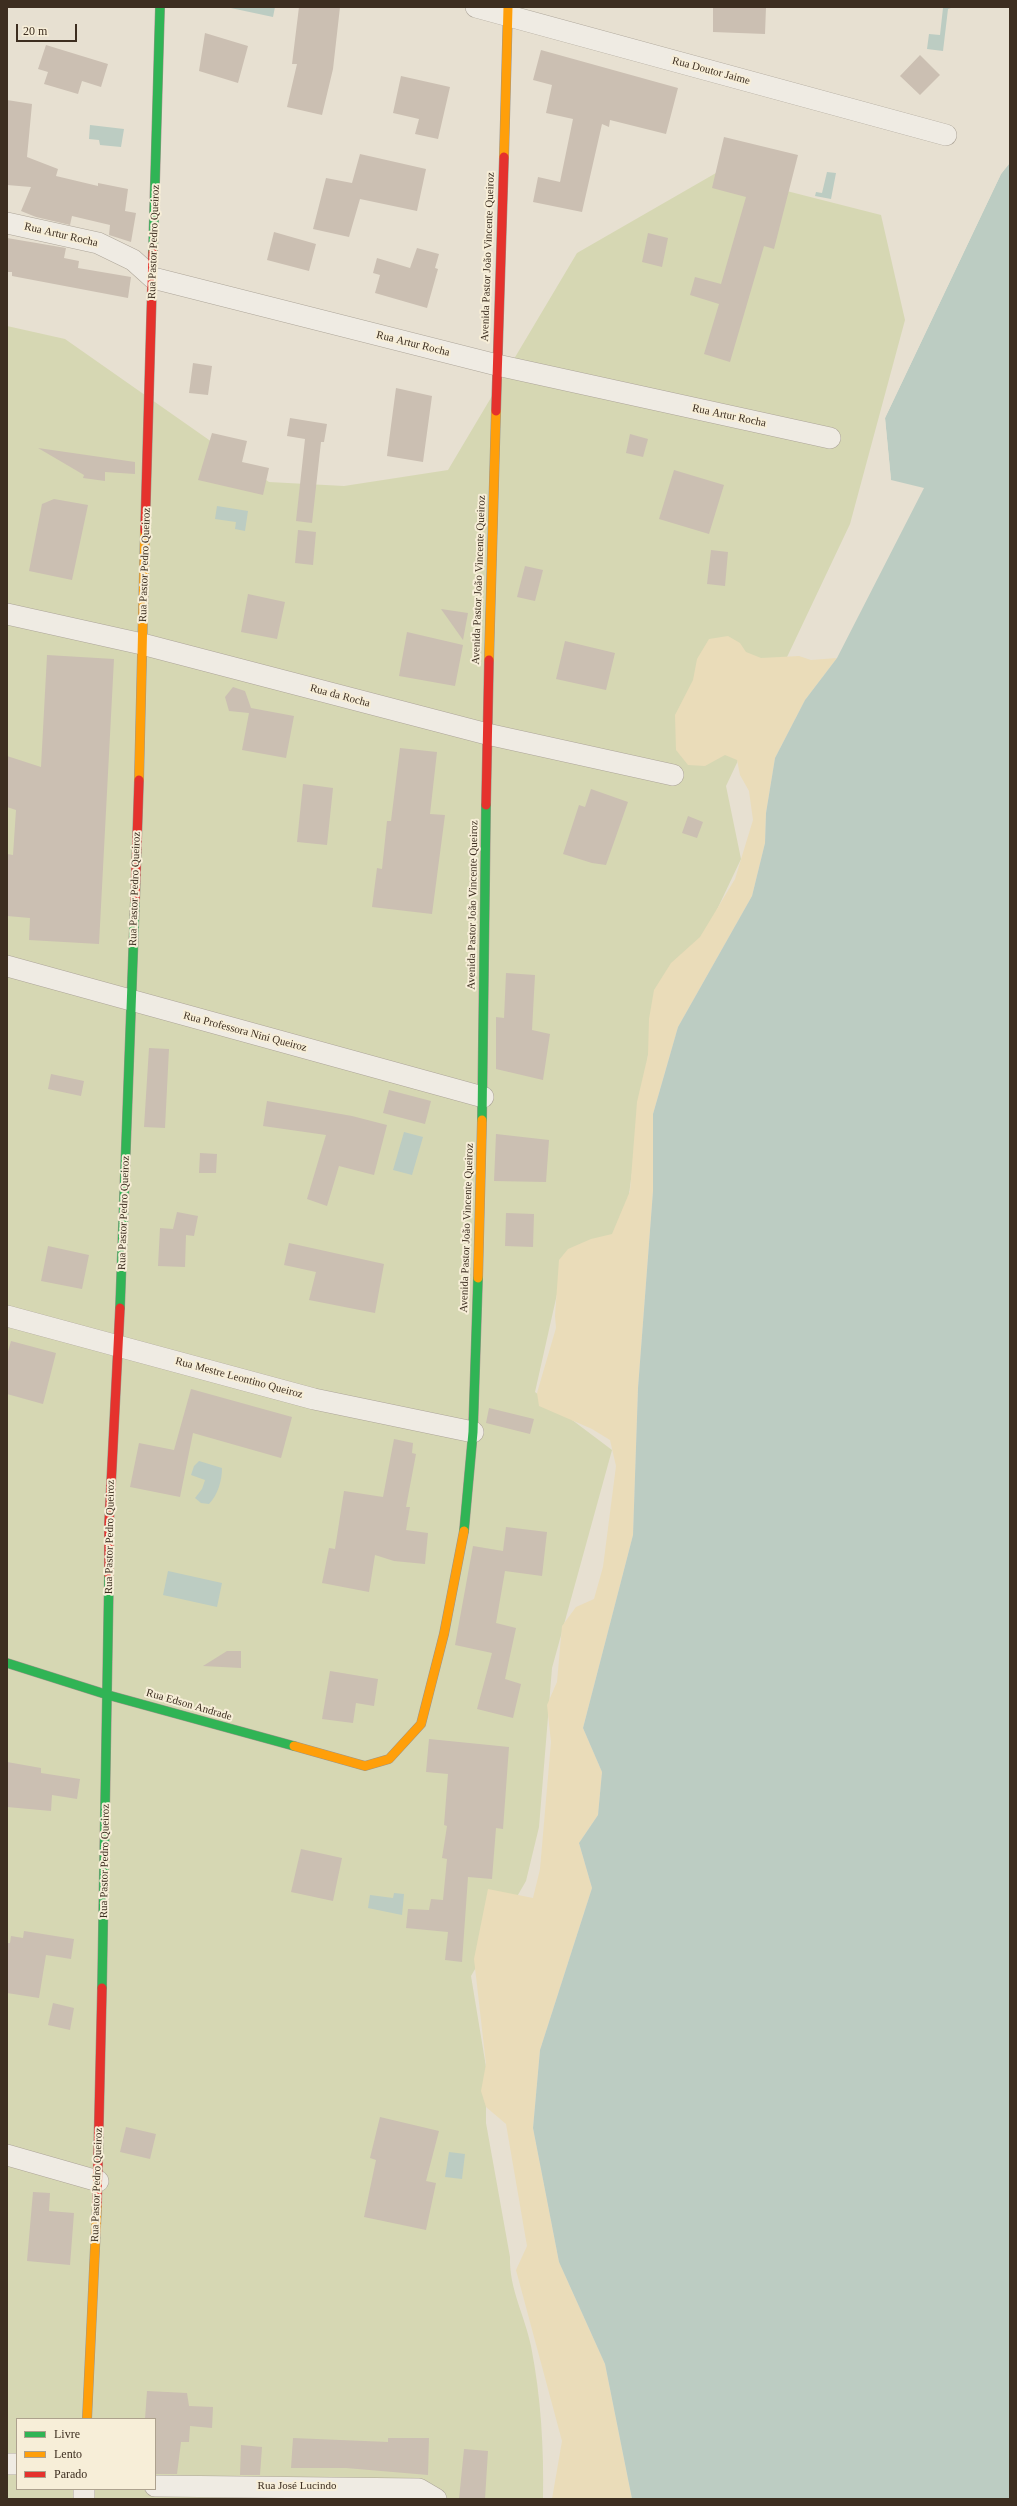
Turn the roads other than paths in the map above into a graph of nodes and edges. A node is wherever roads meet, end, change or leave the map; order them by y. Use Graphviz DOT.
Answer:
graph roads {
  1 [pos="160,7"];
  2 [pos="476,7"];
  3 [pos="507,11"];
  4 [pos="946,135"];
  5 [pos="7,223"];
  6 [pos="153,278"];
  7 [pos="497,365"];
  8 [pos="830,438"];
  9 [pos="7,614"];
  10 [pos="142,644"];
  11 [pos="487,734"];
  12 [pos="673,775"];
  13 [pos="7,966"];
  14 [pos="131,1001"];
  15 [pos="483,1097"];
  16 [pos="7,1316"];
  17 [pos="119,1346"];
  18 [pos="473,1432"];
  19 [pos="7,1663"];
  20 [pos="108,1695"];
  21 [pos="365,1766"];
  22 [pos="7,2155"];
  23 [pos="98,2181"];
  24 [pos="87,2418"];
  25 [pos="156,2486"];
  26 [pos="436,2499"];
  1 -- 6 [label="street, Rua Pastor Pedro Queiroz"];
  2 -- 3 [label="street, Rua Doutor Jaime"];
  3 -- 4 [label="street, Rua Doutor Jaime"];
  3 -- 7 [label="street, Avenida Pastor João Vincente Queiroz"];
  5 -- 6 [label="street, Rua Artur Rocha"];
  6 -- 7 [label="street, Rua Artur Rocha"];
  6 -- 10 [label="street, Rua Pastor Pedro Queiroz"];
  7 -- 8 [label="street, Rua Artur Rocha"];
  7 -- 11 [label="street, Avenida Pastor João Vincente Queiroz"];
  9 -- 10 [label="street, Rua da Rocha"];
  10 -- 11 [label="street, Rua da Rocha"];
  10 -- 14 [label="street, Rua Pastor Pedro Queiroz"];
  11 -- 12 [label="street, Rua da Rocha"];
  11 -- 15 [label="street, Avenida Pastor João Vincente Queiroz"];
  13 -- 14 [label="street, Rua Professora Nini Queiroz"];
  14 -- 15 [label="street, Rua Professora Nini Queiroz"];
  14 -- 17 [label="street, Rua Pastor Pedro Queiroz"];
  15 -- 18 [label="street, Avenida Pastor João Vincente Queiroz"];
  16 -- 17 [label="street, Rua Mestre Leontino Queiroz"];
  17 -- 18 [label="street, Rua Mestre Leontino Queiroz"];
  17 -- 20 [label="street, Rua Pastor Pedro Queiroz"];
  18 -- 21 [label="street, Avenida Pastor João Vincente Queiroz"];
  19 -- 20 [label="street, Rua Edson Andrade"];
  20 -- 21 [label="street, Rua Edson Andrade"];
  20 -- 23 [label="street, Rua Pastor Pedro Queiroz"];
  22 -- 23 [label="street"];
  23 -- 24 [label="street, Rua Pastor Pedro Queiroz"];
  25 -- 26 [label="street, Rua José Lucindo"];
}
